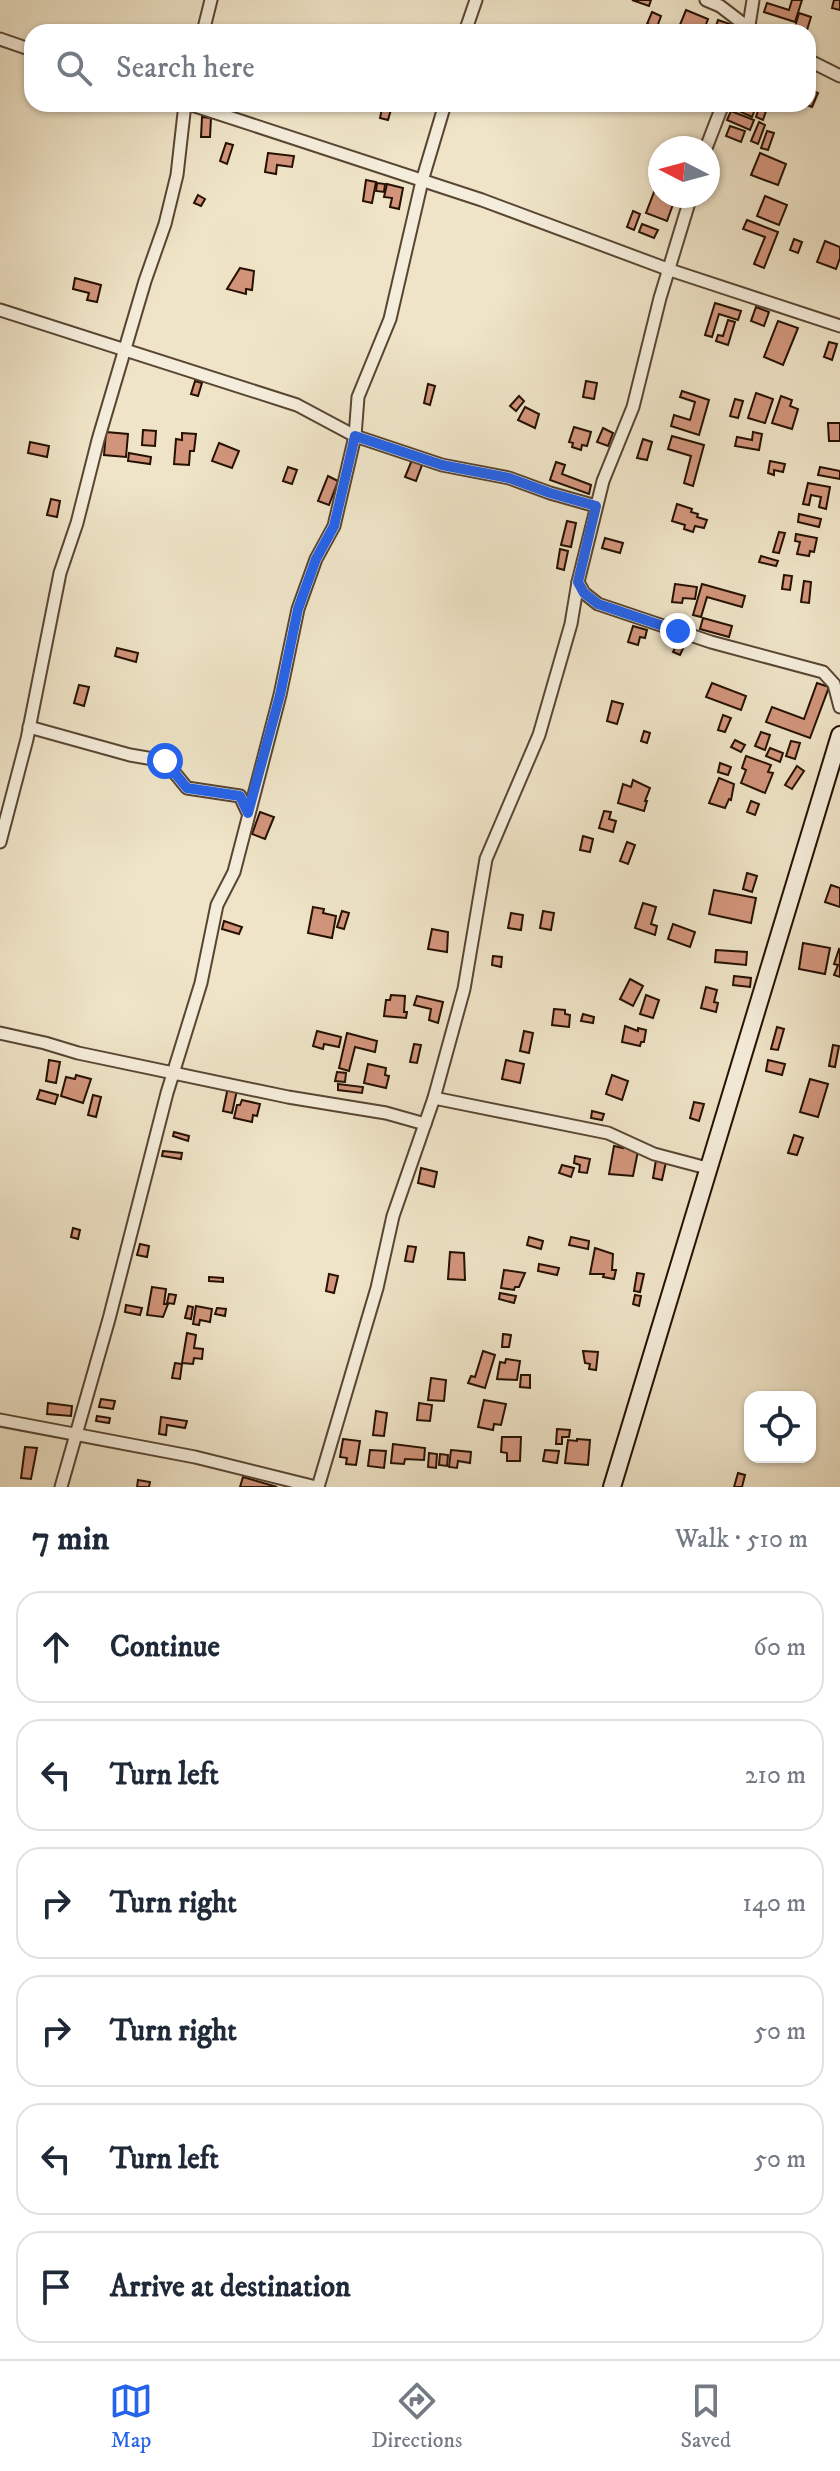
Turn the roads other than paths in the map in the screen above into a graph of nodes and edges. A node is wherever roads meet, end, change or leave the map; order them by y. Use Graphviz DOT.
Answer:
graph roads {
  1 [pos="211,0"];
  2 [pos="476,0"];
  3 [pos="706,0"];
  4 [pos="753,0"];
  5 [pos="205,24"];
  6 [pos="468,24"];
  7 [pos="742,24"];
  8 [pos="751,24"];
  9 [pos="0,39"];
  10 [pos="24,47"];
  11 [pos="816,64"];
  12 [pos="840,76"];
  13 [pos="186,112"];
  14 [pos="211,112"];
  15 [pos="443,112"];
  16 [pos="720,112"];
  17 [pos="711,136"];
  18 [pos="422,181"];
  19 [pos="688,208"];
  20 [pos="670,270"];
  21 [pos="0,310"];
  22 [pos="840,326"];
  23 [pos="127,350"];
  24 [pos="355,436"];
  25 [pos="596,506"];
  26 [pos="578,582"];
  27 [pos="840,707"];
  28 [pos="29,727"];
  29 [pos="840,735"];
  30 [pos="248,813"];
  31 [pos="0,842"];
  32 [pos="0,1033"];
  33 [pos="174,1072"];
  34 [pos="434,1098"];
  35 [pos="425,1124"];
  36 [pos="707,1168"];
  37 [pos="0,1420"];
  38 [pos="75,1433"];
  39 [pos="61,1487"];
  40 [pos="317,1487"];
  41 [pos="612,1487"];
  1 -- 5 [label="street"];
  2 -- 6 [label="street"];
  3 -- 7 [label="street"];
  4 -- 8 [label="street"];
  9 -- 10 [label="street"];
  11 -- 12 [label="street"];
  13 -- 23 [label="street"];
  14 -- 18 [label="street"];
  15 -- 18 [label="street"];
  16 -- 17 [label="street"];
  18 -- 20 [label="street"];
  18 -- 24 [label="street"];
  19 -- 20 [label="street"];
  20 -- 22 [label="street"];
  20 -- 25 [label="street"];
  21 -- 23 [label="street"];
  23 -- 24 [label="street"];
  23 -- 28 [label="street"];
  24 -- 25 [label="street"];
  24 -- 30 [label="street"];
  25 -- 26 [label="street"];
  26 -- 27 [label="street"];
  26 -- 34 [label="street"];
  28 -- 30 [label="street"];
  28 -- 31 [label="street"];
  29 -- 36 [label="street"];
  30 -- 33 [label="street"];
  32 -- 33 [label="street"];
  33 -- 35 [label="street"];
  33 -- 38 [label="street"];
  34 -- 35 [label="street"];
  34 -- 36 [label="street"];
  35 -- 40 [label="street"];
  36 -- 41 [label="street"];
  37 -- 38 [label="street"];
  38 -- 39 [label="street"];
  38 -- 40 [label="street"];
}
